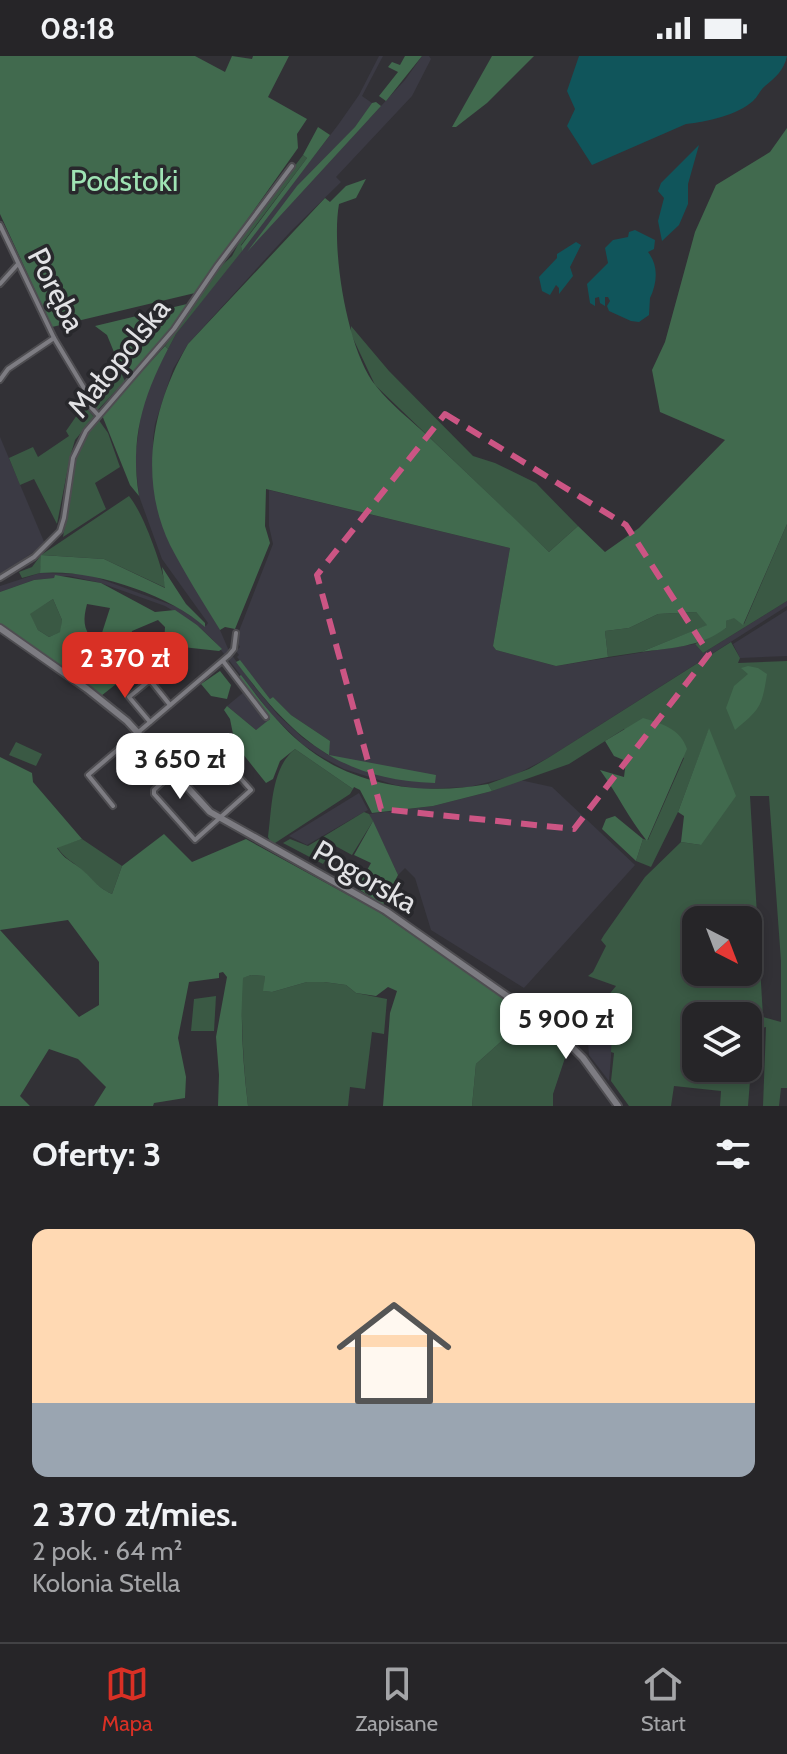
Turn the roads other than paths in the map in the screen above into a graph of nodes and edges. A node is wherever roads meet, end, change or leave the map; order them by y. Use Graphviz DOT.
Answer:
graph roads {
  1 [pos="292,166"];
  2 [pos="0,225"];
  3 [pos="18,264"];
  4 [pos="0,284"];
  5 [pos="54,338"];
  6 [pos="0,380"];
  7 [pos="98,415"];
  8 [pos="0,578"];
  9 [pos="0,628"];
  10 [pos="236,633"];
  11 [pos="223,661"];
  12 [pos="170,705"];
  13 [pos="266,717"];
  14 [pos="150,722"];
  15 [pos="139,732"];
  16 [pos="173,771"];
  17 [pos="113,806"];
  18 [pos="219,818"];
  19 [pos="618,1106"];
  1 -- 7 [label="street, Małopolska"];
  2 -- 3 [label="street, Poręba"];
  3 -- 4 [label="street"];
  3 -- 5 [label="street, Poręba"];
  5 -- 6 [label="street"];
  5 -- 7 [label="street, Poręba"];
  7 -- 8 [label="street, Małopolska"];
  9 -- 15 [label="street, Pogorska"];
  10 -- 11 [label="street"];
  11 -- 12 [label="street"];
  11 -- 13 [label="street"];
  12 -- 14 [label="street"];
  12 -- 14 [label="street"];
  14 -- 15 [label="street"];
  15 -- 16 [label="street, Pogorska"];
  15 -- 17 [label="street"];
  16 -- 18 [label="street, Pogorska"];
  16 -- 18 [label="street"];
  16 -- 18 [label="street"];
  18 -- 19 [label="street, Pogorska"];
}
